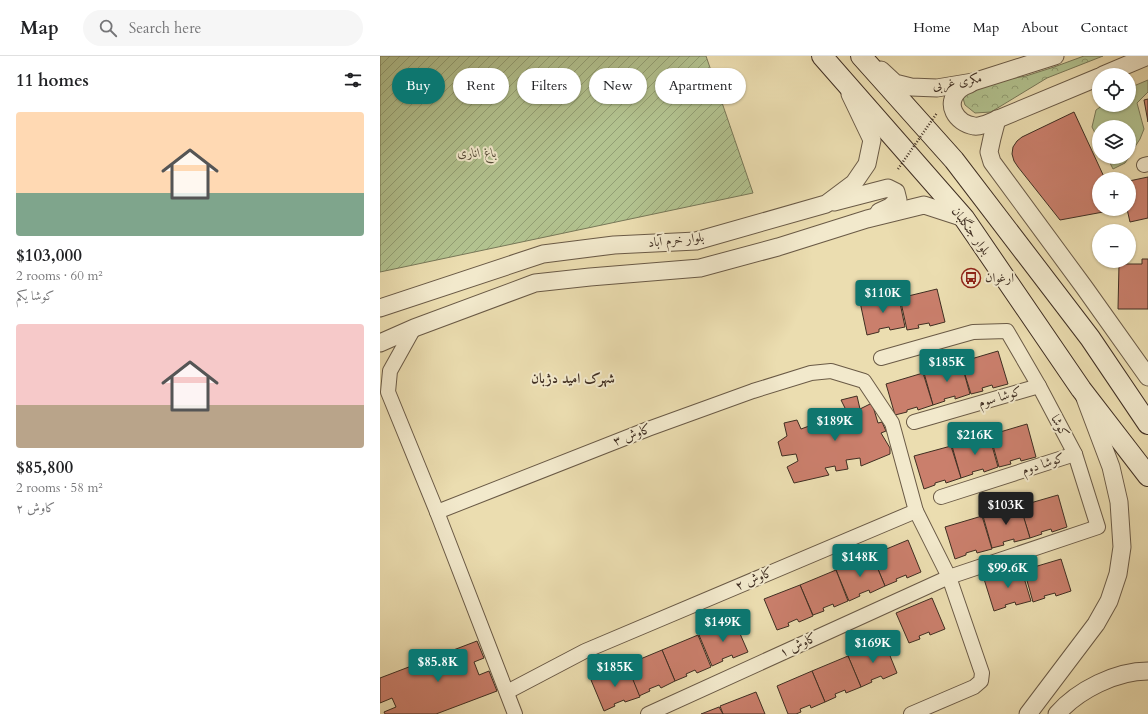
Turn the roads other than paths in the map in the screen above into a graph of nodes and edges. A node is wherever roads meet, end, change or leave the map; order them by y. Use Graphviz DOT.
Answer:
graph roads {
  1 [pos="822,56"];
  2 [pos="861,56"];
  3 [pos="866,56"];
  4 [pos="1055,56"];
  5 [pos="1148,56"];
  6 [pos="1120,68"];
  7 [pos="842,78"];
  8 [pos="1092,80"];
  9 [pos="973,82"];
  10 [pos="997,119"];
  11 [pos="826,204"];
  12 [pos="964,218"];
  13 [pos="867,219"];
  14 [pos="380,308"];
  15 [pos="414,328"];
  16 [pos="380,343"];
  17 [pos="881,358"];
  18 [pos="1148,377"];
  19 [pos="1039,386"];
  20 [pos="1081,389"];
  21 [pos="384,390"];
  22 [pos="914,422"];
  23 [pos="1148,424"];
  24 [pos="1076,454"];
  25 [pos="1148,476"];
  26 [pos="941,497"];
  27 [pos="916,511"];
  28 [pos="437,512"];
  29 [pos="1098,527"];
  30 [pos="949,577"];
  31 [pos="1148,672"];
  32 [pos="507,692"];
  33 [pos="516,714"];
  34 [pos="648,714"];
  35 [pos="910,714"];
  36 [pos="1028,714"];
  37 [pos="1057,714"];
  1 -- 7 [label="main road, بلوار جنگلبان"];
  2 -- 23 [label="main road"];
  3 -- 9 [label="street, مکری غربی"];
  4 -- 9 [label="street, مکری غربی"];
  5 -- 6 [label="street"];
  7 -- 11 [label="street, بلوار خرم آباد"];
  7 -- 12 [label="main road, بلوار جنگلبان"];
  8 -- 10 [label="street"];
  9 -- 10 [label="street"];
  10 -- 18 [label="street"];
  11 -- 13 [label="street"];
  11 -- 14 [label="street, بلوار خرم آباد"];
  12 -- 13 [label="street"];
  12 -- 20 [label="main road, بلوار جنگلبان"];
  13 -- 15 [label="street"];
  15 -- 16 [label="street"];
  15 -- 21 [label="street"];
  17 -- 19 [label="street, کوشا"];
  19 -- 22 [label="street, کوشا سوم"];
  19 -- 24 [label="street, کوشا"];
  20 -- 25 [label="main road, بلوار جنگلبان"];
  20 -- 36 [label="street"];
  21 -- 28 [label="street"];
  24 -- 26 [label="street, کوشا دوم"];
  24 -- 29 [label="street, کوشا"];
  27 -- 28 [label="street, کاوش ۳"];
  27 -- 30 [label="street"];
  27 -- 32 [label="street, کاوش ۲"];
  28 -- 32 [label="street"];
  29 -- 30 [label="street, کاوش ۱"];
  30 -- 34 [label="street, کاوش ۱"];
  30 -- 35 [label="street"];
  31 -- 37 [label="street"];
  32 -- 33 [label="street"];
}
